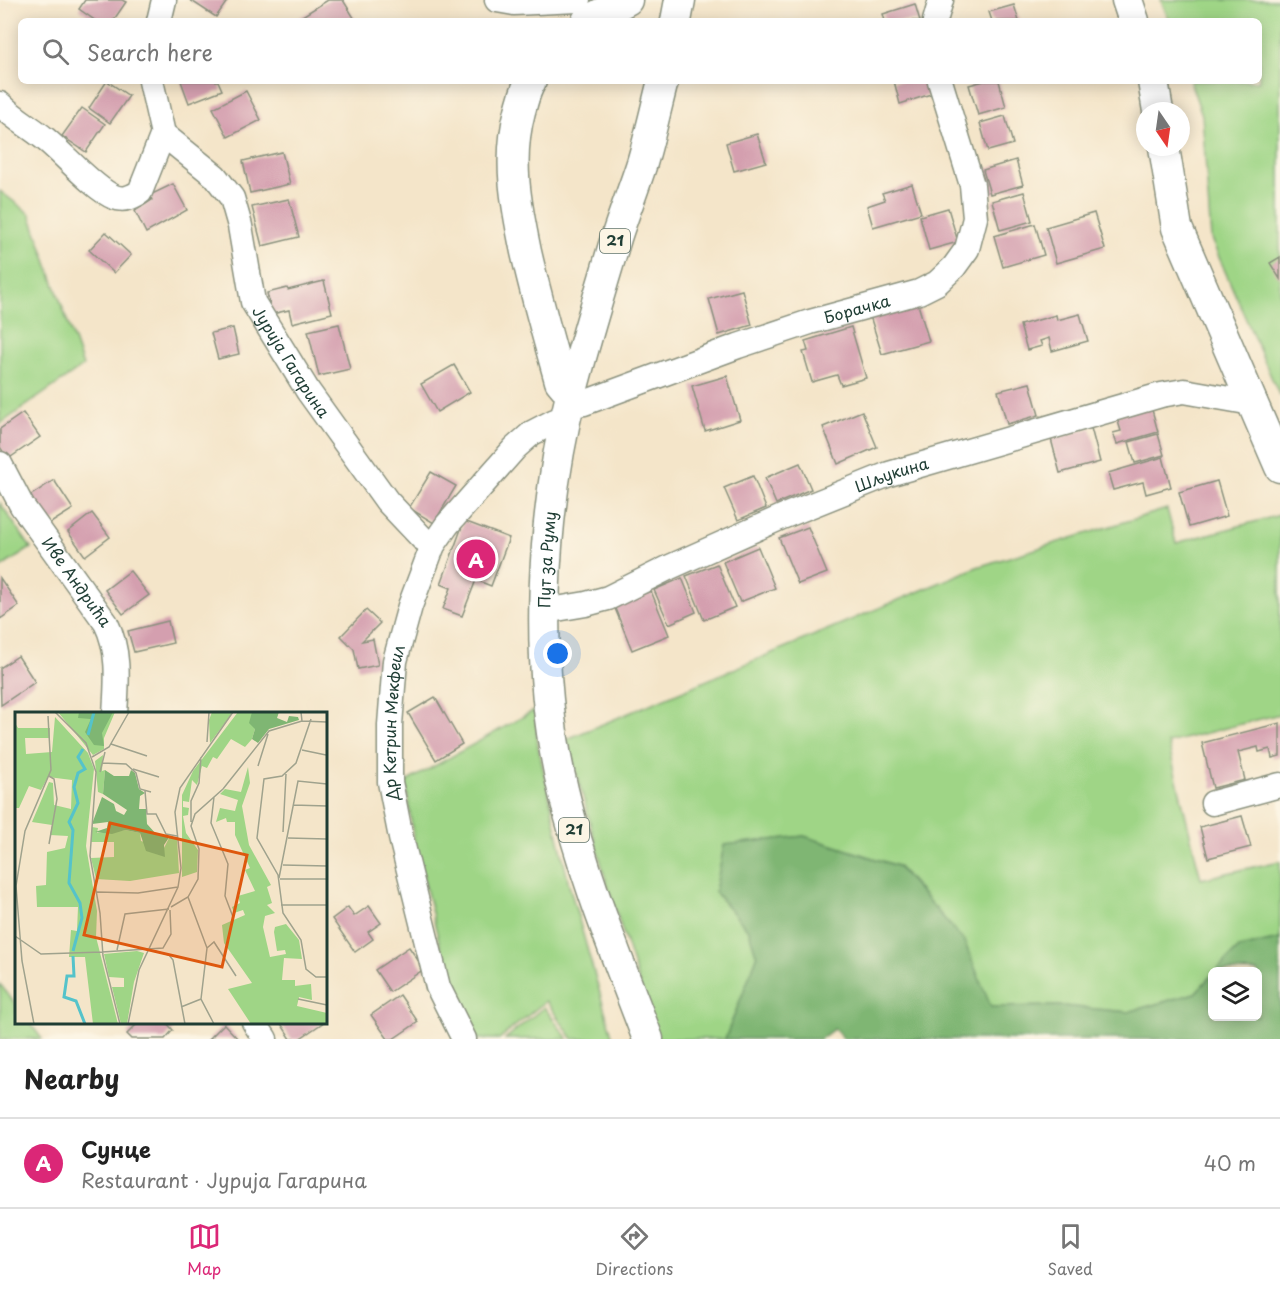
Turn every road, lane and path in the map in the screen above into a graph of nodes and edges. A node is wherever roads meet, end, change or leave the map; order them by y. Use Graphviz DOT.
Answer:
graph roads {
  1 [pos="164,0"];
  2 [pos="497,0"];
  3 [pos="578,0"];
  4 [pos="680,0"];
  5 [pos="941,0"];
  6 [pos="1127,0"];
  7 [pos="619,1"];
  8 [pos="160,18"];
  9 [pos="592,18"];
  10 [pos="677,18"];
  11 [pos="935,18"];
  12 [pos="1133,18"];
  13 [pos="152,84"];
  14 [pos="529,84"];
  15 [pos="662,84"];
  16 [pos="941,84"];
  17 [pos="1154,84"];
  18 [pos="1156,102"];
  19 [pos="0,104"];
  20 [pos="163,134"];
  21 [pos="1165,156"];
  22 [pos="1252,403"];
  23 [pos="569,406"];
  24 [pos="0,464"];
  25 [pos="1280,467"];
  26 [pos="433,545"];
  27 [pos="545,611"];
  28 [pos="115,712"];
  29 [pos="1280,785"];
  30 [pos="1213,803"];
  31 [pos="256,1024"];
  32 [pos="266,1039"];
  33 [pos="464,1039"];
  34 [pos="648,1039"];
  1 -- 8 [label="street"];
  2 -- 3 [label="street"];
  4 -- 10 [label="main road"];
  5 -- 11 [label="street"];
  6 -- 12 [label="main road"];
  7 -- 9 [label="main road"];
  13 -- 20 [label="street"];
  14 -- 23 [label="main road"];
  15 -- 23 [label="main road, Пут за Руму / 21"];
  16 -- 23 [label="street, Борачка"];
  17 -- 18 [label="main road"];
  19 -- 20 [label="street"];
  20 -- 26 [label="street, Јурија Гагарина"];
  21 -- 22 [label="main road"];
  22 -- 25 [label="main road"];
  22 -- 27 [label="street, Шљукина"];
  23 -- 26 [label="street, Борачка"];
  23 -- 27 [label="main road, Пут за Руму / 21"];
  24 -- 28 [label="street, Иве Андрића"];
  26 -- 33 [label="street, Др Кетрин Мекфеил"];
  27 -- 34 [label="main road, Пут за Руму / 21"];
  29 -- 30 [label="street"];
  31 -- 32 [label="street"];
}
